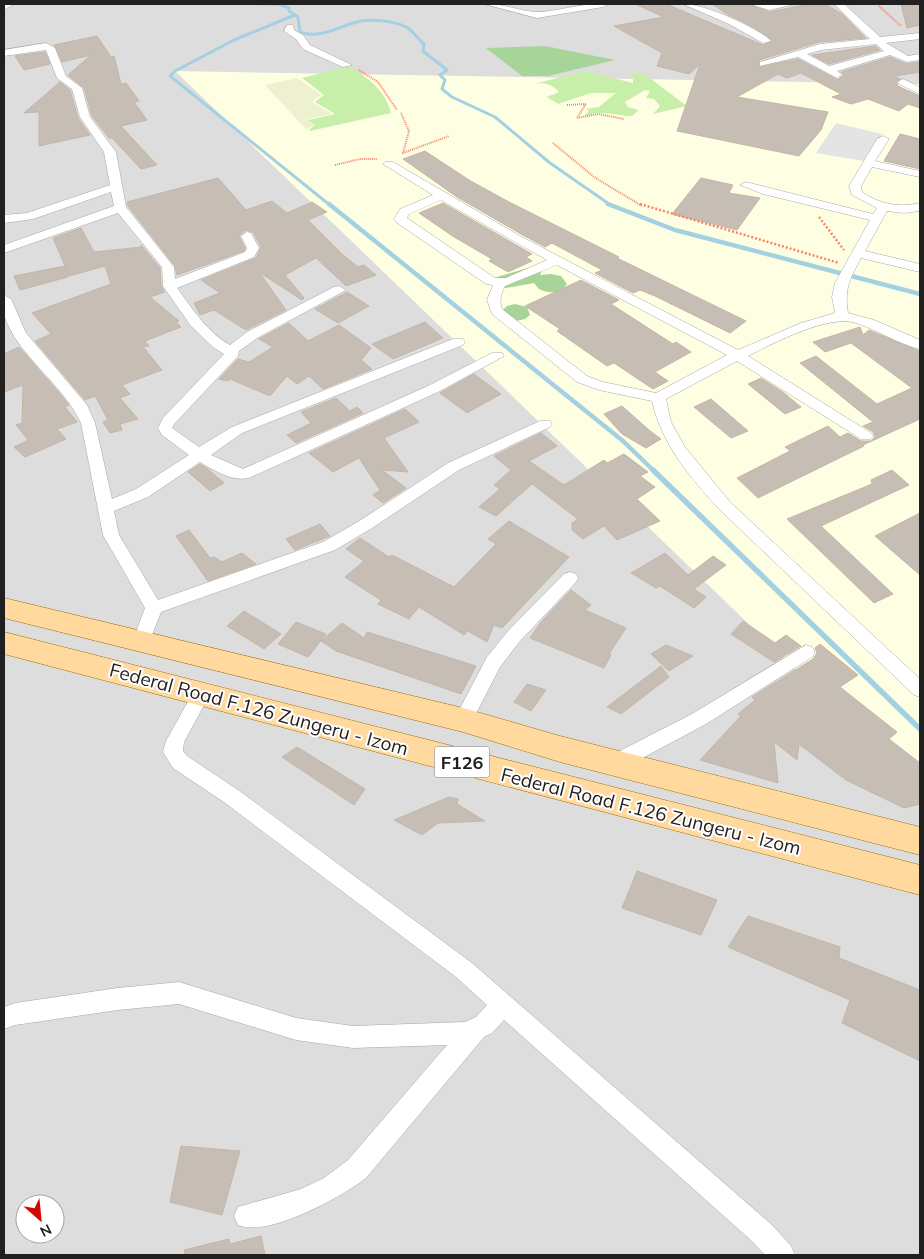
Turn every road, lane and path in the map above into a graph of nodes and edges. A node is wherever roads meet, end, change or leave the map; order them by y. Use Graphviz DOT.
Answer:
graph roads {
  1 [pos="8,4"];
  2 [pos="489,4"];
  3 [pos="603,4"];
  4 [pos="688,4"];
  5 [pos="755,4"];
  6 [pos="791,4"];
  7 [pos="839,4"];
  8 [pos="879,6"];
  9 [pos="4,7"];
  10 [pos="290,26"];
  11 [pos="916,36"];
  12 [pos="766,41"];
  13 [pos="878,41"];
  14 [pos="893,51"];
  15 [pos="4,53"];
  16 [pos="798,53"];
  17 [pos="920,57"];
  18 [pos="764,64"];
  19 [pos="350,66"];
  20 [pos="920,77"];
  21 [pos="920,91"];
  22 [pos="567,105"];
  23 [pos="397,110"];
  24 [pos="401,113"];
  25 [pos="624,119"];
  26 [pos="449,136"];
  27 [pos="883,139"];
  28 [pos="553,143"];
  29 [pos="387,160"];
  30 [pos="868,163"];
  31 [pos="335,165"];
  32 [pos="920,174"];
  33 [pos="746,185"];
  34 [pos="115,188"];
  35 [pos="442,195"];
  36 [pos="808,202"];
  37 [pos="920,207"];
  38 [pos="120,208"];
  39 [pos="880,212"];
  40 [pos="4,219"];
  41 [pos="247,236"];
  42 [pos="4,249"];
  43 [pos="558,260"];
  44 [pos="853,262"];
  45 [pos="920,268"];
  46 [pos="501,283"];
  47 [pos="169,286"];
  48 [pos="338,290"];
  49 [pos="4,299"];
  50 [pos="842,316"];
  51 [pos="458,342"];
  52 [pos="920,345"];
  53 [pos="233,353"];
  54 [pos="498,356"];
  55 [pos="738,356"];
  56 [pos="658,398"];
  57 [pos="545,424"];
  58 [pos="866,436"];
  59 [pos="200,454"];
  60 [pos="106,508"];
  61 [pos="570,578"];
  62 [pos="4,608"];
  63 [pos="154,608"];
  64 [pos="4,643"];
  65 [pos="140,643"];
  66 [pos="806,652"];
  67 [pos="920,690"];
  68 [pos="201,694"];
  69 [pos="463,720"];
  70 [pos="560,749"];
  71 [pos="615,763"];
  72 [pos="547,784"];
  73 [pos="920,841"];
  74 [pos="920,880"];
  75 [pos="503,1004"];
  76 [pos="4,1018"];
  77 [pos="475,1030"];
  78 [pos="247,1216"];
  79 [pos="782,1255"];
  1 -- 9 [label="street"];
  2 -- 3 [label="street"];
  4 -- 12 [label="street"];
  5 -- 6 [label="street"];
  7 -- 13 [label="street"];
  8 -- 11 [label="path"];
  10 -- 19 [label="street"];
  11 -- 13 [label="street"];
  13 -- 14 [label="street"];
  13 -- 16 [label="street"];
  14 -- 16 [label="street"];
  14 -- 17 [label="street"];
  15 -- 34 [label="street"];
  16 -- 18 [label="street"];
  19 -- 23 [label="path"];
  20 -- 21 [label="street"];
  22 -- 25 [label="path"];
  24 -- 26 [label="path"];
  27 -- 30 [label="street"];
  28 -- 44 [label="path"];
  29 -- 31 [label="path"];
  29 -- 35 [label="street"];
  30 -- 32 [label="street"];
  30 -- 39 [label="street"];
  33 -- 36 [label="street"];
  34 -- 38 [label="street"];
  34 -- 40 [label="street"];
  35 -- 43 [label="street"];
  35 -- 46 [label="street"];
  36 -- 39 [label="street"];
  36 -- 44 [label="path"];
  37 -- 39 [label="street"];
  38 -- 42 [label="street"];
  38 -- 47 [label="street"];
  39 -- 44 [label="street"];
  41 -- 47 [label="street"];
  43 -- 46 [label="street"];
  43 -- 55 [label="street"];
  44 -- 45 [label="street"];
  44 -- 50 [label="street"];
  46 -- 56 [label="street"];
  47 -- 53 [label="street"];
  48 -- 53 [label="street"];
  49 -- 60 [label="street"];
  50 -- 52 [label="street"];
  50 -- 55 [label="street"];
  51 -- 59 [label="street"];
  53 -- 59 [label="street"];
  54 -- 59 [label="street"];
  55 -- 56 [label="street"];
  55 -- 58 [label="street"];
  56 -- 67 [label="street"];
  57 -- 63 [label="street"];
  59 -- 60 [label="street"];
  60 -- 63 [label="street"];
  61 -- 69 [label="street"];
  62 -- 65 [label="main road, Federal Road F.126 Zungeru - Izom / F126"];
  63 -- 65 [label="street"];
  64 -- 68 [label="main road, Federal Road F.126 Zungeru - Izom / F126"];
  65 -- 69 [label="main road, Federal Road F.126 Zungeru - Izom / F126"];
  66 -- 71 [label="street"];
  68 -- 72 [label="main road, Federal Road F.126 Zungeru - Izom / F126"];
  68 -- 75 [label="street"];
  69 -- 70 [label="main road, Federal Road F.126 Zungeru - Izom / F126"];
  70 -- 71 [label="main road, Federal Road F.126 Zungeru - Izom / F126"];
  70 -- 72 [label="main road"];
  71 -- 73 [label="main road, Federal Road F.126 Zungeru - Izom / F126"];
  72 -- 74 [label="main road, Federal Road F.126 Zungeru - Izom / F126"];
  75 -- 77 [label="street"];
  75 -- 79 [label="street"];
  76 -- 77 [label="street"];
  77 -- 78 [label="street"];
}
